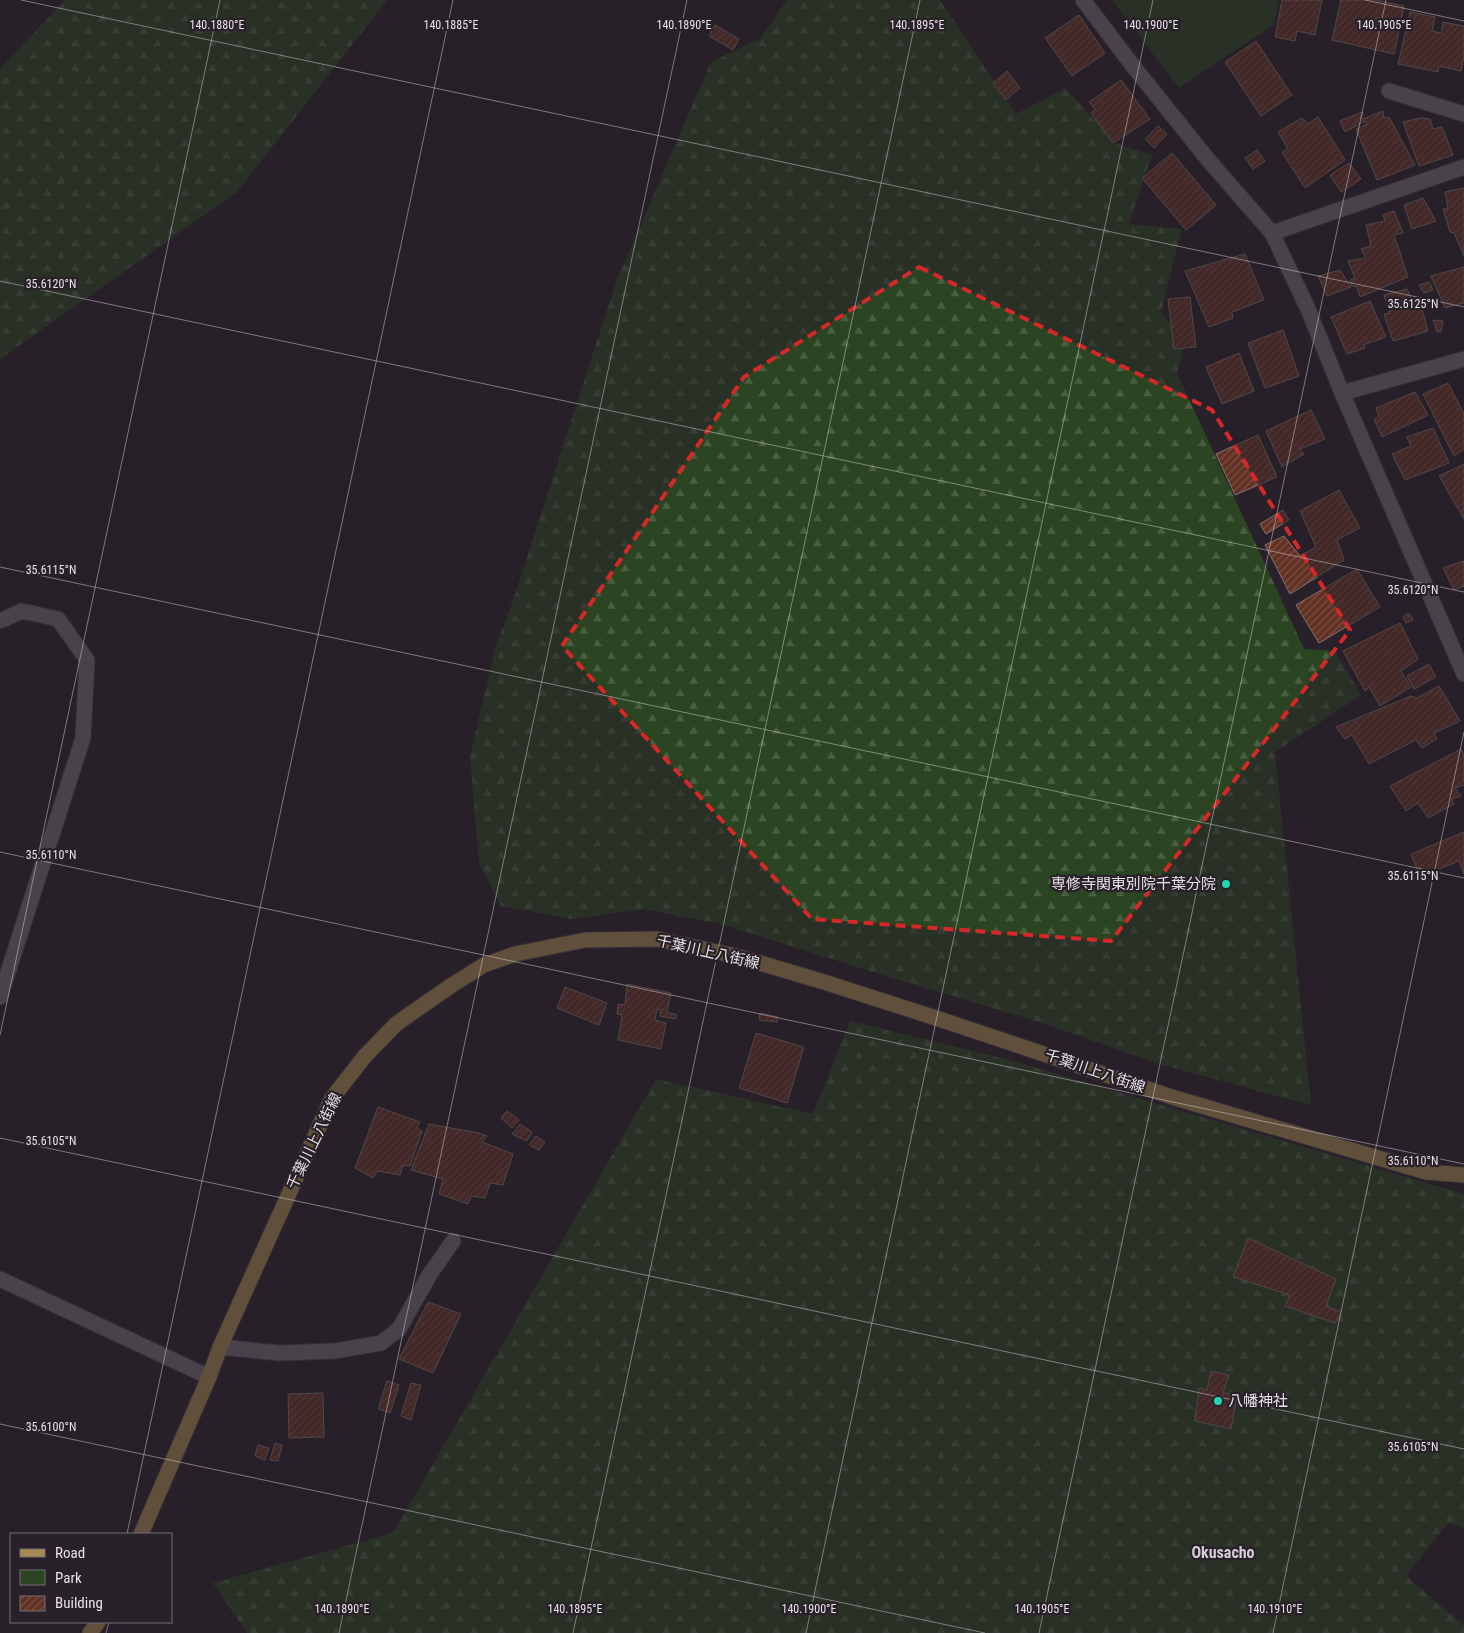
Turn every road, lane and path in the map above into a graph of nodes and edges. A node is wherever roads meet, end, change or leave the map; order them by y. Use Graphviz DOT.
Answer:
graph roads {
  1 [pos="1084,0"];
  2 [pos="1388,91"];
  3 [pos="1464,114"];
  4 [pos="1464,167"];
  5 [pos="1272,233"];
  6 [pos="1464,359"];
  7 [pos="1342,393"];
  8 [pos="0,621"];
  9 [pos="1464,674"];
  10 [pos="0,997"];
  11 [pos="1464,1175"];
  12 [pos="453,1241"];
  13 [pos="0,1279"];
  14 [pos="220,1347"];
  15 [pos="209,1377"];
  16 [pos="141,1533"];
  1 -- 5 [label="street"];
  2 -- 3 [label="street"];
  4 -- 5 [label="street"];
  5 -- 7 [label="street"];
  6 -- 7 [label="street"];
  7 -- 9 [label="street"];
  8 -- 10 [label="street"];
  11 -- 14 [label="main road, 千葉川上八街線"];
  12 -- 14 [label="street"];
  13 -- 15 [label="street"];
  14 -- 15 [label="main road, 千葉川上八街線"];
  15 -- 16 [label="main road, 千葉川上八街線"];
}
